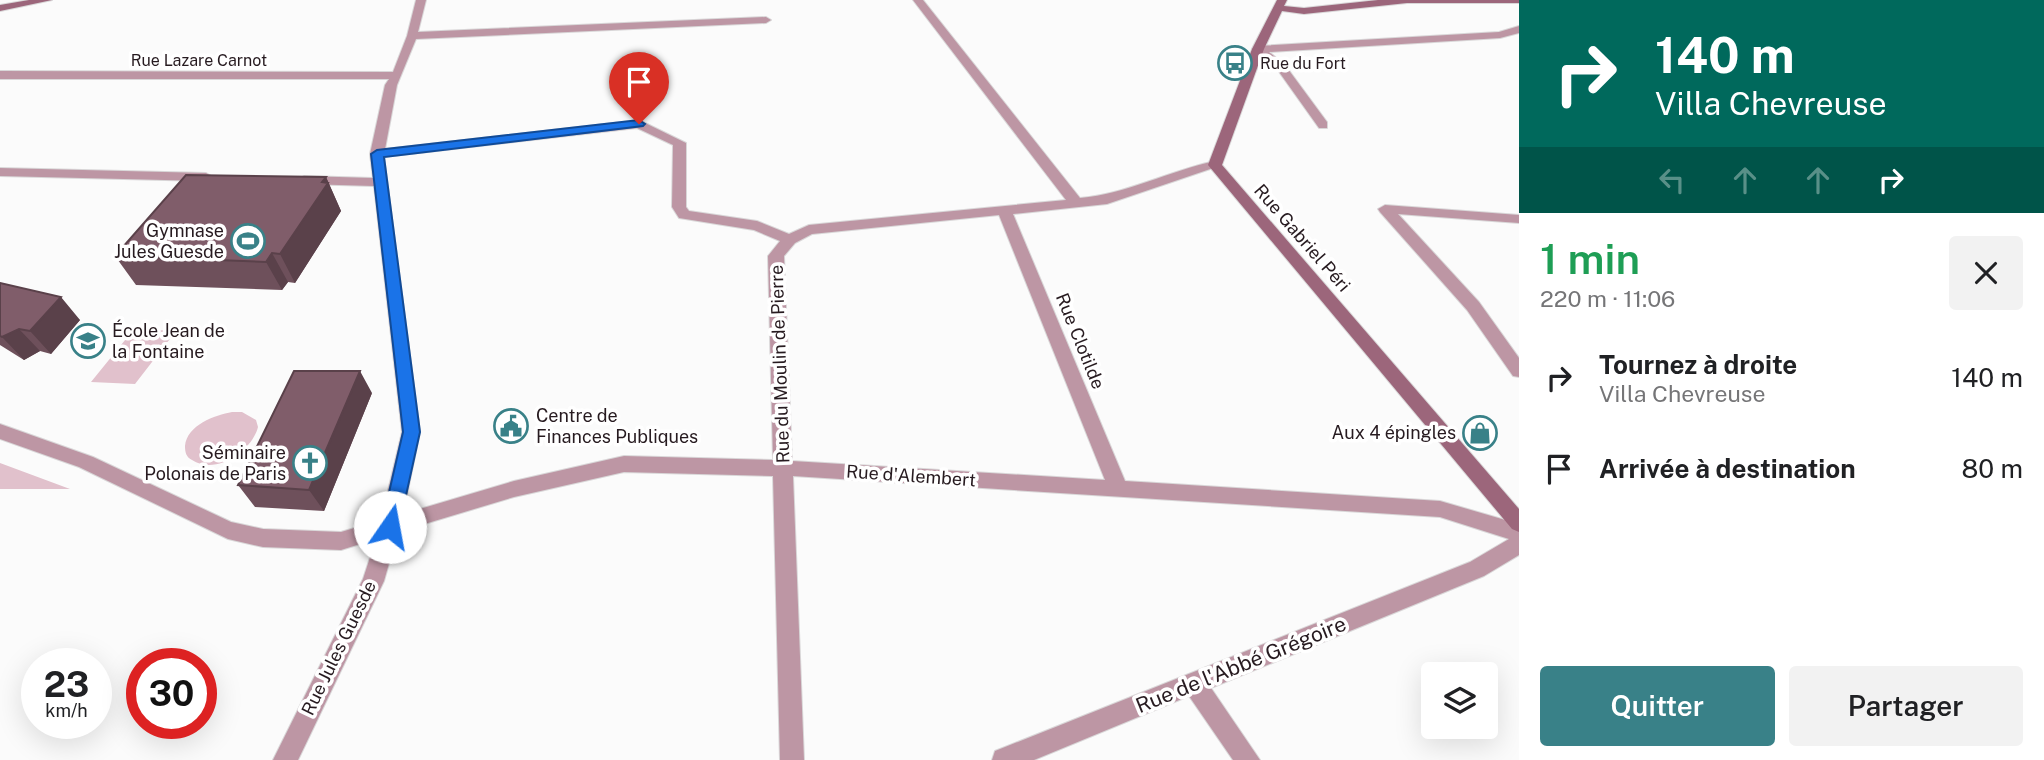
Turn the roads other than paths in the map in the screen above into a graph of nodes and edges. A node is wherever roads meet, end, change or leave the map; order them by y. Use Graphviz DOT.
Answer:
graph roads {
  1 [pos="47,0"];
  2 [pos="421,0"];
  3 [pos="918,0"];
  4 [pos="1519,0"];
  5 [pos="1281,4"];
  6 [pos="0,8"];
  7 [pos="766,20"];
  8 [pos="1519,29"];
  9 [pos="412,36"];
  10 [pos="1258,49"];
  11 [pos="0,75"];
  12 [pos="397,76"];
  13 [pos="1324,125"];
  14 [pos="377,154"];
  15 [pos="1215,165"];
  16 [pos="0,172"];
  17 [pos="223,177"];
  18 [pos="289,179"];
  19 [pos="382,182"];
  20 [pos="1076,203"];
  21 [pos="1004,210"];
  22 [pos="1519,219"];
  23 [pos="789,239"];
  24 [pos="1519,371"];
  25 [pos="0,431"];
  26 [pos="783,468"];
  27 [pos="1118,488"];
  28 [pos="1519,523"];
  29 [pos="390,527"];
  30 [pos="1519,533"];
  31 [pos="1519,544"];
  32 [pos="1194,683"];
  33 [pos="285,760"];
  34 [pos="792,760"];
  35 [pos="1004,760"];
  36 [pos="1248,760"];
  1 -- 6 [label="main road"];
  2 -- 9 [label="street, Rue Jules Guesde"];
  3 -- 20 [label="street"];
  4 -- 5 [label="main road"];
  5 -- 10 [label="main road"];
  7 -- 9 [label="street"];
  8 -- 10 [label="street"];
  9 -- 12 [label="street, Rue Jules Guesde"];
  10 -- 13 [label="street"];
  10 -- 15 [label="main road"];
  11 -- 12 [label="street, Rue Lazare Carnot"];
  12 -- 14 [label="street, Rue Jules Guesde"];
  14 -- 19 [label="street, Rue Jules Guesde"];
  14 -- 23 [label="street"];
  15 -- 20 [label="street, Rue du Moulin de Pierre"];
  15 -- 28 [label="main road, Rue Gabriel Péri"];
  16 -- 17 [label="street"];
  18 -- 19 [label="street"];
  19 -- 29 [label="street, Rue Jules Guesde"];
  20 -- 21 [label="street, Rue du Moulin de Pierre"];
  21 -- 23 [label="street, Rue du Moulin de Pierre"];
  21 -- 27 [label="street, Rue Clotilde"];
  22 -- 24 [label="street"];
  23 -- 26 [label="street, Rue du Moulin de Pierre"];
  25 -- 29 [label="street, Rue d'Alembert"];
  26 -- 27 [label="street, Rue d'Alembert"];
  26 -- 29 [label="street, Rue d'Alembert"];
  26 -- 34 [label="street, Rue du Moulin de Pierre"];
  27 -- 30 [label="street, Rue d'Alembert"];
  29 -- 33 [label="street, Rue Jules Guesde"];
  31 -- 32 [label="street, Rue de l'Abbé Grégoire"];
  32 -- 35 [label="street, Rue de l'Abbé Grégoire"];
  32 -- 36 [label="street"];
}
